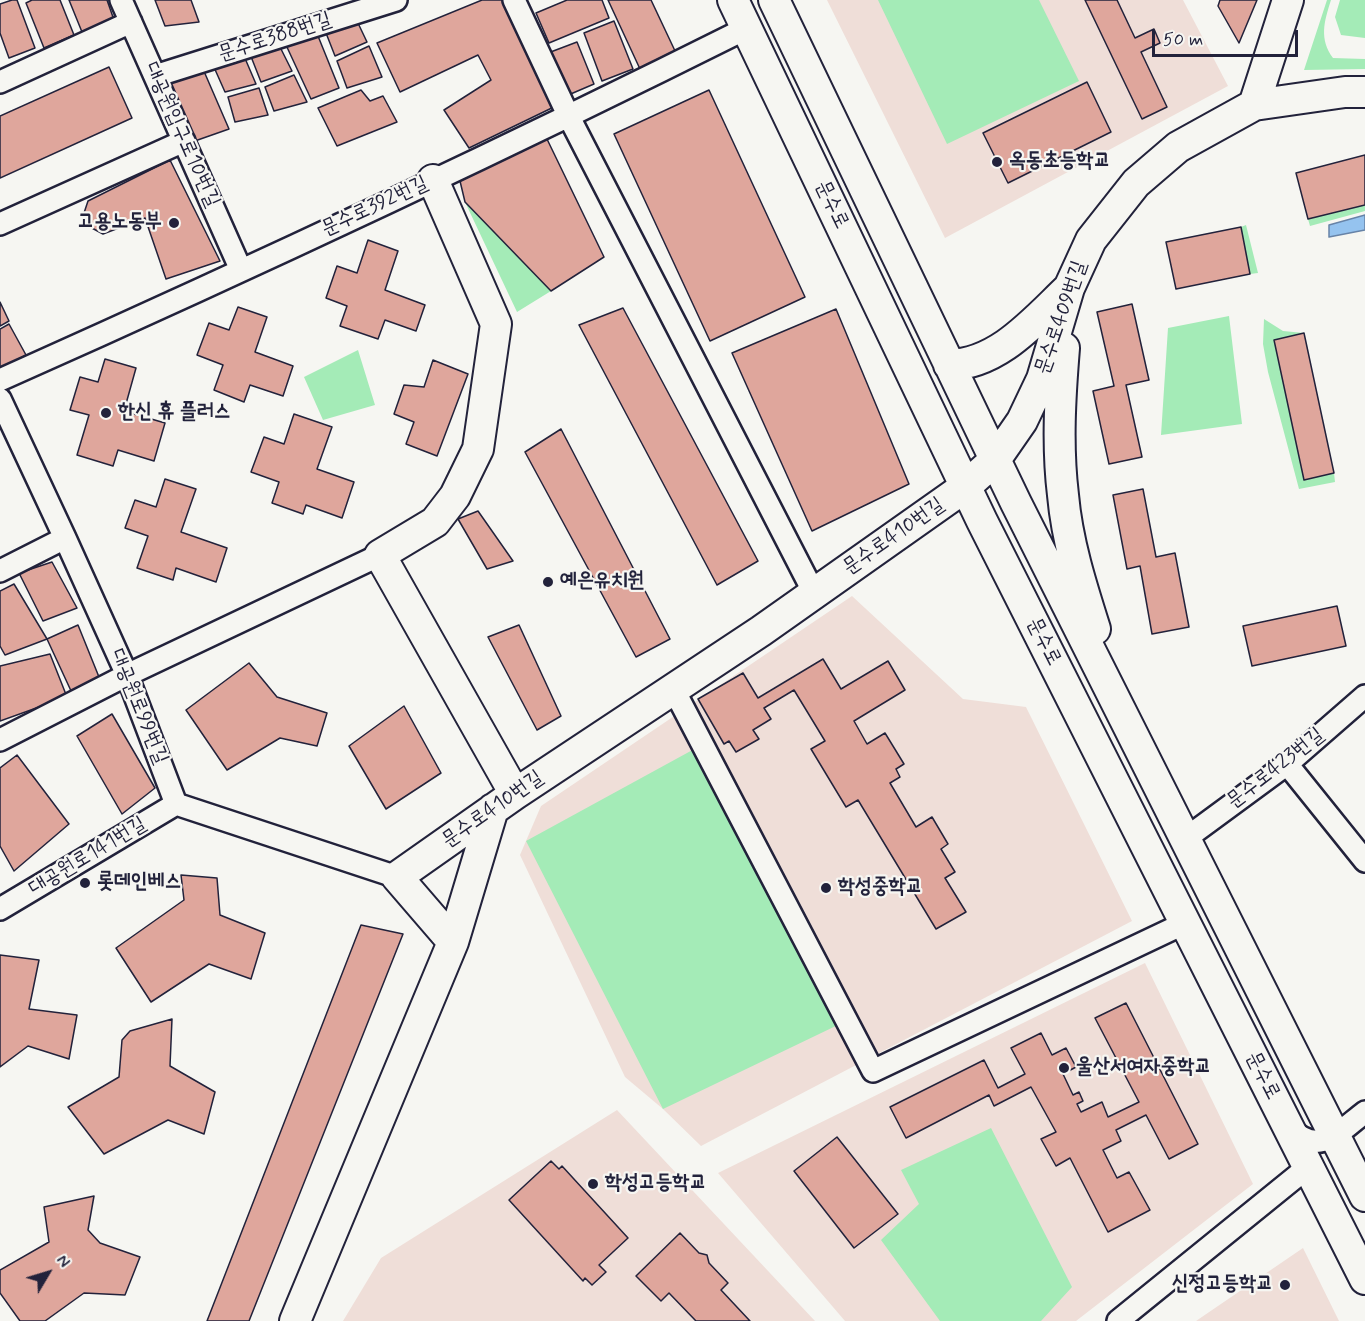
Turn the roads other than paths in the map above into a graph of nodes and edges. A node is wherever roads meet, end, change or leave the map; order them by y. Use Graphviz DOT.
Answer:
graph roads {
  1 [pos="121,0"];
  2 [pos="396,0"];
  3 [pos="514,0"];
  4 [pos="733,0"];
  5 [pos="774,0"];
  6 [pos="1288,0"];
  7 [pos="131,22"];
  8 [pos="747,28"];
  9 [pos="155,76"];
  10 [pos="0,82"];
  11 [pos="1365,92"];
  12 [pos="1254,105"];
  13 [pos="569,117"];
  14 [pos="184,141"];
  15 [pos="433,180"];
  16 [pos="0,224"];
  17 [pos="241,270"];
  18 [pos="1069,288"];
  19 [pos="949,365"];
  20 [pos="0,380"];
  21 [pos="0,399"];
  22 [pos="995,460"];
  23 [pos="965,487"];
  24 [pos="65,538"];
  25 [pos="380,555"];
  26 [pos="0,571"];
  27 [pos="814,592"];
  28 [pos="127,675"];
  29 [pos="673,688"];
  30 [pos="1365,696"];
  31 [pos="1119,707"];
  32 [pos="0,740"];
  33 [pos="1287,764"];
  34 [pos="504,802"];
  35 [pos="176,804"];
  36 [pos="1185,839"];
  37 [pos="1365,861"];
  38 [pos="397,877"];
  39 [pos="3,902"];
  40 [pos="1185,922"];
  41 [pos="453,942"];
  42 [pos="1365,1112"];
  43 [pos="1287,1124"];
  44 [pos="1335,1135"];
  45 [pos="1308,1167"];
  46 [pos="1365,1196"];
  47 [pos="1365,1279"];
  48 [pos="295,1321"];
  49 [pos="1118,1321"];
  1 -- 7 [label="street, 대공원입구로10번길"];
  2 -- 9 [label="street, 문수로388번길"];
  3 -- 13 [label="street"];
  4 -- 8 [label="street, 문수로"];
  5 -- 19 [label="street, 문수로"];
  6 -- 12 [label="street"];
  7 -- 9 [label="street, 대공원입구로10번길"];
  7 -- 10 [label="street"];
  8 -- 13 [label="street, 문수로392번길"];
  8 -- 23 [label="street, 문수로"];
  9 -- 14 [label="street, 대공원입구로10번길"];
  11 -- 12 [label="street, 문수로409번길"];
  12 -- 18 [label="street, 문수로409번길"];
  13 -- 15 [label="street, 문수로392번길"];
  13 -- 27 [label="street"];
  14 -- 16 [label="street"];
  14 -- 17 [label="street, 대공원입구로10번길"];
  15 -- 17 [label="street, 문수로392번길"];
  15 -- 25 [label="street"];
  17 -- 20 [label="street, 문수로392번길"];
  18 -- 19 [label="street"];
  18 -- 22 [label="street, 문수로409번길"];
  18 -- 31 [label="street"];
  19 -- 22 [label="street, 문수로"];
  21 -- 24 [label="street, 대공원로99번길"];
  22 -- 23 [label="street, 문수로410번길"];
  22 -- 31 [label="street, 문수로"];
  23 -- 27 [label="street, 문수로410번길"];
  23 -- 40 [label="street, 문수로"];
  24 -- 26 [label="street"];
  24 -- 28 [label="street, 대공원로99번길"];
  25 -- 28 [label="street"];
  25 -- 34 [label="street"];
  27 -- 29 [label="street, 문수로410번길"];
  28 -- 32 [label="street"];
  28 -- 35 [label="street, 대공원로99번길"];
  29 -- 34 [label="street, 문수로410번길"];
  29 -- 40 [label="street"];
  30 -- 33 [label="street, 문수로423번길"];
  31 -- 36 [label="street, 문수로"];
  33 -- 36 [label="street, 문수로423번길"];
  33 -- 37 [label="street"];
  34 -- 38 [label="street, 문수로410번길"];
  34 -- 41 [label="street"];
  35 -- 38 [label="street"];
  35 -- 39 [label="street, 대공원로141번길"];
  36 -- 44 [label="street, 문수로"];
  38 -- 41 [label="street"];
  40 -- 43 [label="street, 문수로"];
  41 -- 48 [label="street"];
  42 -- 44 [label="street"];
  43 -- 44 [label="street"];
  43 -- 45 [label="street, 문수로"];
  44 -- 46 [label="street, 문수로"];
  45 -- 47 [label="street, 문수로"];
  45 -- 49 [label="street"];
}
